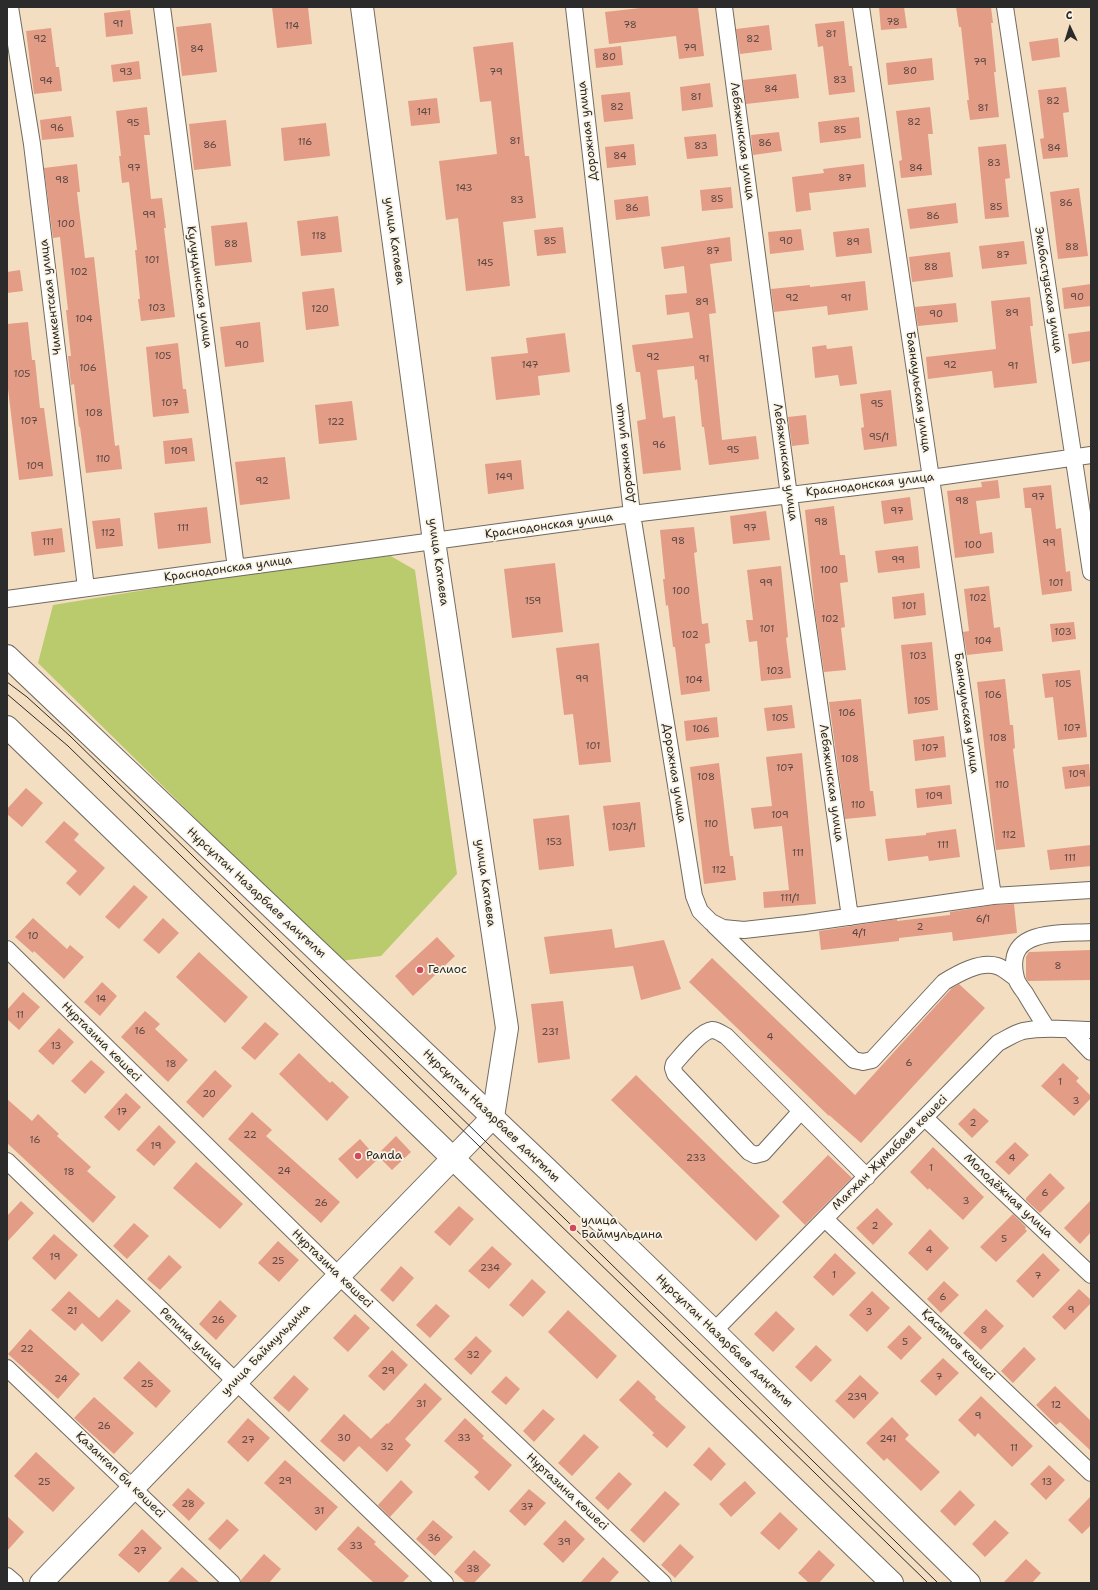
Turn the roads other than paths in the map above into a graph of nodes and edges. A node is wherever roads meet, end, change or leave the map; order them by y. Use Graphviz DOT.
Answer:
graph roads {
  1 [pos="10,7"];
  2 [pos="162,7"];
  3 [pos="362,7"];
  4 [pos="574,7"];
  5 [pos="724,7"];
  6 [pos="861,7"];
  7 [pos="1005,7"];
  8 [pos="1091,455"];
  9 [pos="1074,457"];
  10 [pos="931,478"];
  11 [pos="789,496"];
  12 [pos="632,514"];
  13 [pos="434,541"];
  14 [pos="236,568"];
  15 [pos="1091,572"];
  16 [pos="86,588"];
  17 [pos="7,599"];
  18 [pos="7,656"];
  19 [pos="7,727"];
  20 [pos="1091,890"];
  21 [pos="993,896"];
  22 [pos="850,917"];
  23 [pos="711,922"];
  24 [pos="1091,932"];
  25 [pos="7,949"];
  26 [pos="1016,978"];
  27 [pos="1046,1027"];
  28 [pos="1070,1030"];
  29 [pos="1091,1030"];
  30 [pos="1091,1052"];
  31 [pos="801,1111"];
  32 [pos="492,1117"];
  33 [pos="925,1118"];
  34 [pos="452,1157"];
  35 [pos="7,1161"];
  36 [pos="867,1177"];
  37 [pos="825,1219"];
  38 [pos="338,1275"];
  39 [pos="1091,1275"];
  40 [pos="714,1331"];
  41 [pos="7,1368"];
  42 [pos="236,1382"];
  43 [pos="1091,1473"];
  44 [pos="133,1487"];
  45 [pos="7,1576"];
  46 [pos="15,1583"];
  47 [pos="41,1583"];
  48 [pos="232,1583"];
  49 [pos="445,1583"];
  50 [pos="663,1583"];
  51 [pos="892,1583"];
  52 [pos="969,1583"];
  1 -- 16 [label="street, Чимкентская улица"];
  2 -- 14 [label="street, Кулундинская улица"];
  3 -- 13 [label="main road, улица Катаева"];
  4 -- 12 [label="street, Дорожная улица"];
  5 -- 11 [label="street, Лебяжинская улица"];
  6 -- 10 [label="street, Баянаульская улица"];
  7 -- 9 [label="street, Экибастузская улица"];
  8 -- 9 [label="street, Краснодонская улица"];
  9 -- 10 [label="street, Краснодонская улица"];
  9 -- 15 [label="street, Экибастузская улица"];
  10 -- 11 [label="street, Краснодонская улица"];
  10 -- 21 [label="street, Баянаульская улица"];
  11 -- 12 [label="street, Краснодонская улица"];
  11 -- 22 [label="street, Лебяжинская улица"];
  12 -- 13 [label="street, Краснодонская улица"];
  12 -- 23 [label="street, Дорожная улица"];
  13 -- 14 [label="street, Краснодонская улица"];
  13 -- 32 [label="main road, улица Катаева"];
  14 -- 16 [label="street, Краснодонская улица"];
  16 -- 17 [label="street, Краснодонская улица"];
  18 -- 32 [label="main road, Нұрсұлтан Назарбаев даңғылы"];
  19 -- 34 [label="main road"];
  20 -- 21 [label="street"];
  21 -- 22 [label="street"];
  22 -- 23 [label="street"];
  23 -- 26 [label="street, Дорожная улица"];
  24 -- 26 [label="street"];
  25 -- 38 [label="street, Нұртазина көшесі"];
  26 -- 27 [label="street"];
  27 -- 28 [label="street, Мағжан Жұмабаев көшесі"];
  27 -- 33 [label="street, Мағжан Жұмабаев көшесі"];
  28 -- 29 [label="street, Мағжан Жұмабаев көшесі"];
  28 -- 30 [label="street"];
  31 -- 31 [label="street"];
  31 -- 36 [label="street"];
  32 -- 34 [label="main road, улица Баймульдина"];
  32 -- 40 [label="main road, Нұрсұлтан Назарбаев даңғылы"];
  33 -- 36 [label="street, Мағжан Жұмабаев көшесі"];
  33 -- 39 [label="street, Молодёжная улица"];
  34 -- 38 [label="main road, улица Баймульдина"];
  34 -- 51 [label="main road"];
  35 -- 42 [label="street, Репина улица"];
  36 -- 37 [label="street, Мағжан Жұмабаев көшесі"];
  37 -- 40 [label="street, Мағжан Жұмабаев көшесі"];
  37 -- 43 [label="street, Қасымов көшесі"];
  38 -- 42 [label="main road, улица Баймульдина"];
  38 -- 50 [label="street, Нұртазина көшесі"];
  40 -- 52 [label="main road, Нұрсұлтан Назарбаев даңғылы"];
  41 -- 44 [label="street, Қазанғап би көшесі"];
  42 -- 44 [label="main road, улица Баймульдина"];
  42 -- 49 [label="street, Репина улица"];
  44 -- 47 [label="main road, улица Баймульдина"];
  44 -- 48 [label="street, Қазанғап би көшесі"];
  45 -- 46 [label="street"];
}
